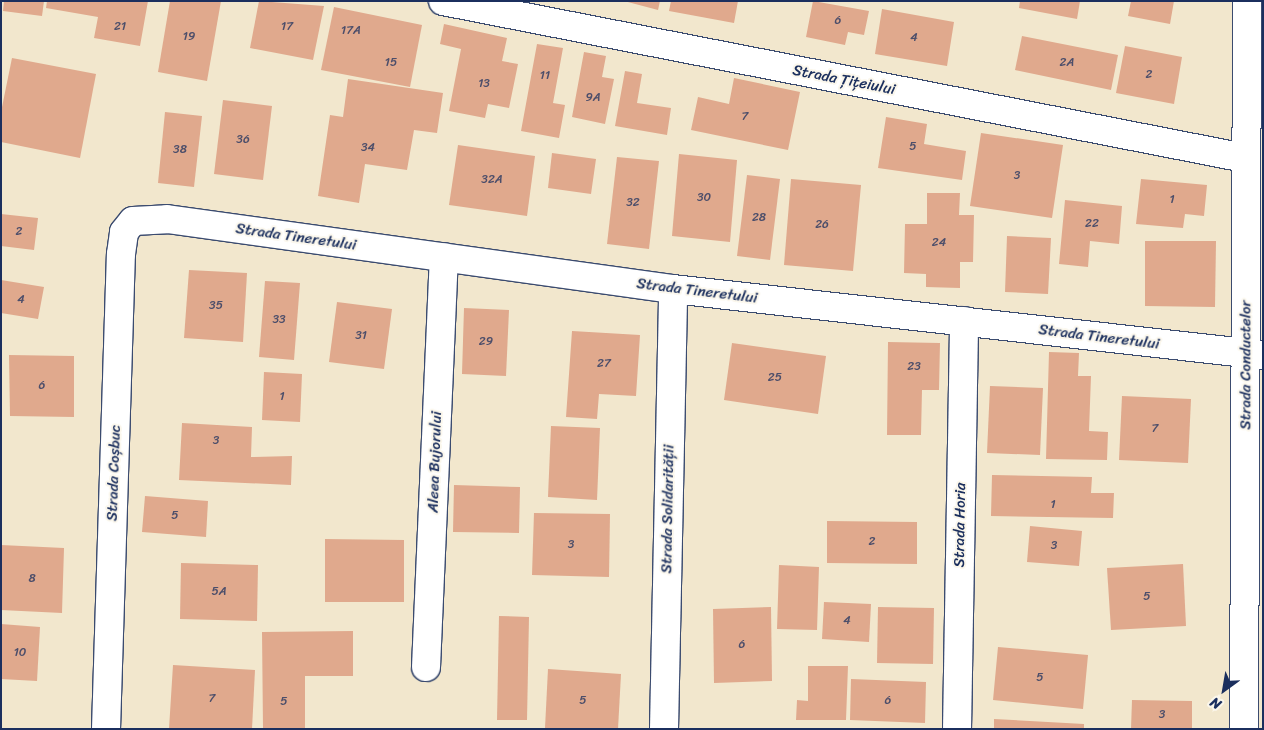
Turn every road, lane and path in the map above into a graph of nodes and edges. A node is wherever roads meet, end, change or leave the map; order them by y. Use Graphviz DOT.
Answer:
graph roads {
  1 [pos="444,1"];
  2 [pos="1247,1"];
  3 [pos="1245,158"];
  4 [pos="133,221"];
  5 [pos="444,257"];
  6 [pos="673,289"];
  7 [pos="964,321"];
  8 [pos="1255,355"];
  9 [pos="426,667"];
  10 [pos="106,729"];
  11 [pos="664,729"];
  12 [pos="956,729"];
  13 [pos="1244,729"];
  1 -- 3 [label="street, Strada Țițeiului"];
  2 -- 3 [label="street, Strada Conductelor"];
  3 -- 8 [label="street, Strada Conductelor"];
  4 -- 5 [label="street, Strada Tineretului"];
  4 -- 10 [label="street, Strada Coșbuc"];
  5 -- 6 [label="street, Strada Tineretului"];
  5 -- 9 [label="street, Aleea Bujorului"];
  6 -- 7 [label="street, Strada Tineretului"];
  6 -- 11 [label="street, Strada Solidarității"];
  7 -- 8 [label="street, Strada Tineretului"];
  7 -- 12 [label="street, Strada Horia"];
  8 -- 13 [label="street, Strada Conductelor"];
}
